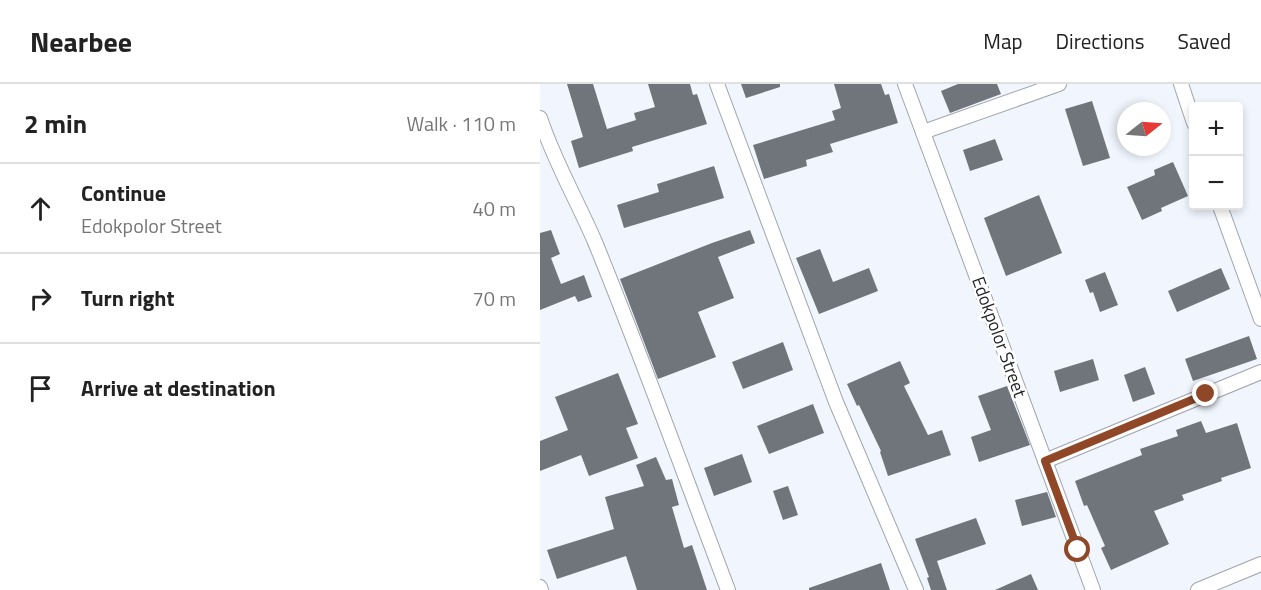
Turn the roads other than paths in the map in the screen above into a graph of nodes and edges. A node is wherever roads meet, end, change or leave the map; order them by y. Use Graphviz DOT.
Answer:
graph roads {
  1 [pos="717,84"];
  2 [pos="905,84"];
  3 [pos="1059,84"];
  4 [pos="1181,84"];
  5 [pos="1189,108"];
  6 [pos="540,118"];
  7 [pos="923,132"];
  8 [pos="1221,210"];
  9 [pos="1261,320"];
  10 [pos="1261,372"];
  11 [pos="1045,461"];
  12 [pos="1261,564"];
  13 [pos="728,590"];
  14 [pos="916,590"];
  15 [pos="1093,590"];
  16 [pos="1198,590"];
  1 -- 14 [label="street"];
  2 -- 7 [label="street, Edokpolor Street"];
  3 -- 7 [label="street"];
  4 -- 5 [label="street"];
  6 -- 13 [label="street"];
  7 -- 11 [label="street, Edokpolor Street"];
  8 -- 9 [label="street"];
  10 -- 11 [label="street"];
  11 -- 15 [label="street, Edokpolor Street"];
  12 -- 16 [label="street"];
}
